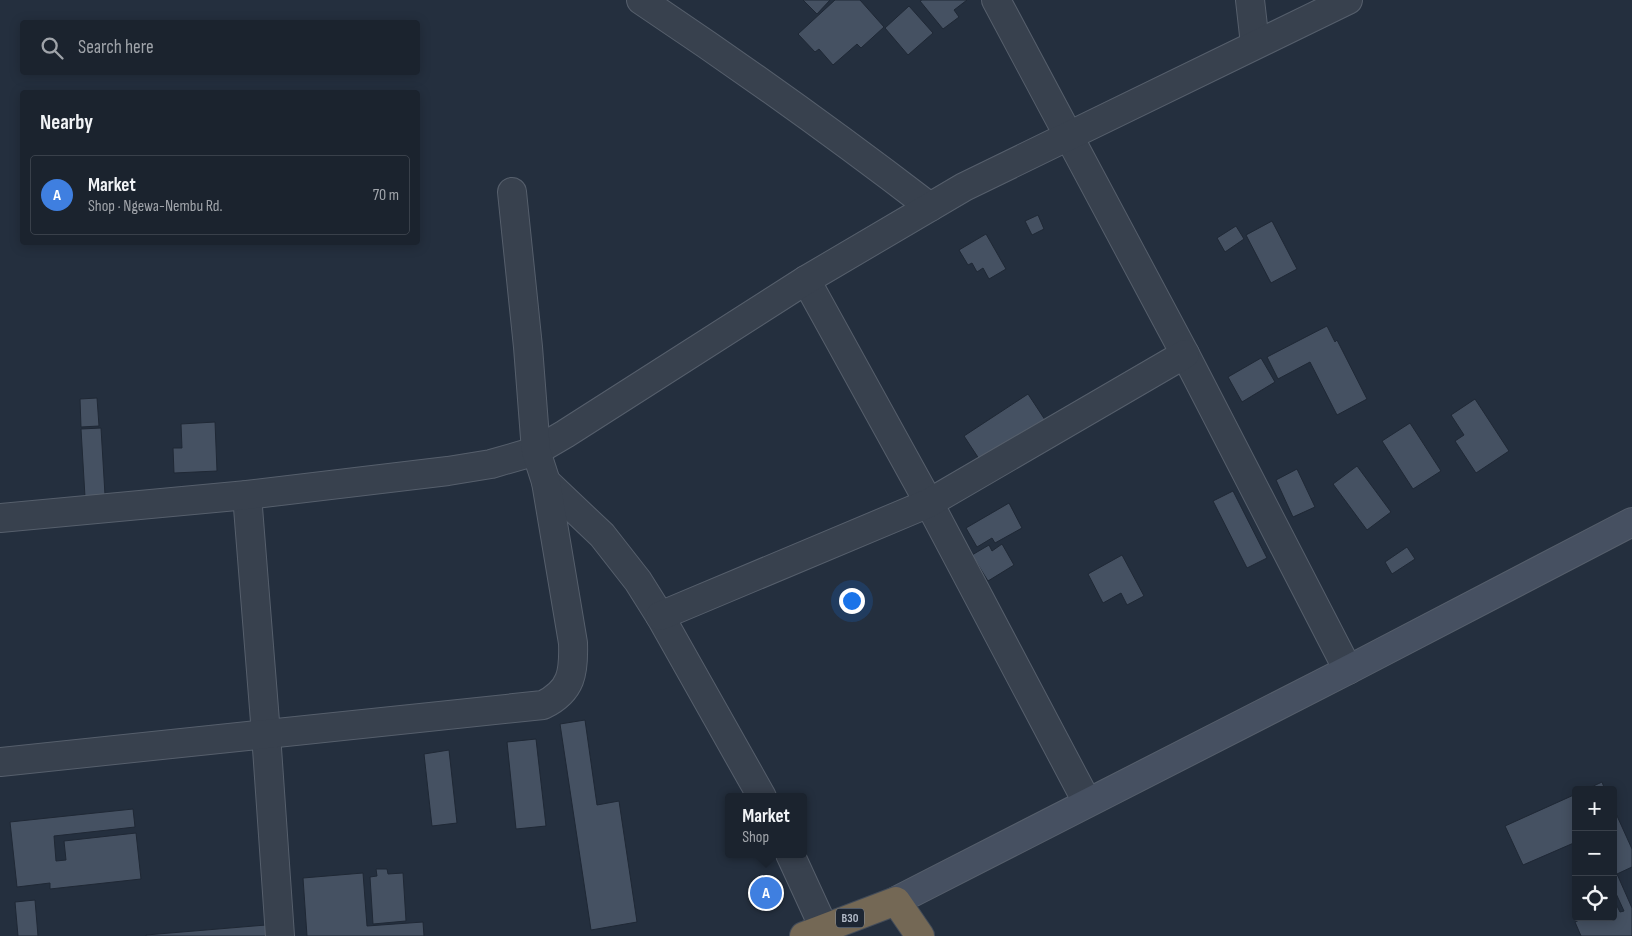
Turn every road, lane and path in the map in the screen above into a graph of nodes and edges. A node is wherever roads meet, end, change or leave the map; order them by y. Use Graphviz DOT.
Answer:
graph roads {
  1 [pos="642,0"];
  2 [pos="996,0"];
  3 [pos="1250,0"];
  4 [pos="1348,0"];
  5 [pos="1255,44"];
  6 [pos="1068,136"];
  7 [pos="512,192"];
  8 [pos="930,207"];
  9 [pos="806,280"];
  10 [pos="1185,354"];
  11 [pos="536,451"];
  12 [pos="546,482"];
  13 [pos="247,495"];
  14 [pos="929,503"];
  15 [pos="0,518"];
  16 [pos="1632,522"];
  17 [pos="660,616"];
  18 [pos="1348,670"];
  19 [pos="266,734"];
  20 [pos="0,762"];
  21 [pos="760,793"];
  22 [pos="1087,802"];
  23 [pos="791,858"];
  24 [pos="896,901"];
  25 [pos="814,932"];
  26 [pos="280,936"];
  27 [pos="920,936"];
  1 -- 8 [label="street"];
  2 -- 6 [label="street"];
  3 -- 5 [label="street"];
  4 -- 5 [label="street"];
  5 -- 6 [label="street"];
  6 -- 8 [label="street"];
  6 -- 10 [label="street"];
  7 -- 11 [label="street"];
  8 -- 9 [label="street"];
  9 -- 11 [label="street"];
  9 -- 14 [label="street"];
  10 -- 14 [label="street"];
  10 -- 18 [label="street"];
  11 -- 12 [label="street"];
  11 -- 13 [label="street"];
  12 -- 17 [label="street"];
  12 -- 19 [label="street"];
  13 -- 15 [label="street"];
  13 -- 19 [label="street"];
  14 -- 17 [label="street"];
  14 -- 22 [label="street"];
  16 -- 18 [label="main road"];
  17 -- 21 [label="street"];
  18 -- 22 [label="main road"];
  19 -- 20 [label="street"];
  19 -- 26 [label="street"];
  22 -- 24 [label="main road"];
  23 -- 25 [label="street"];
  24 -- 25 [label="highway, B30"];
  24 -- 27 [label="highway"];
}
